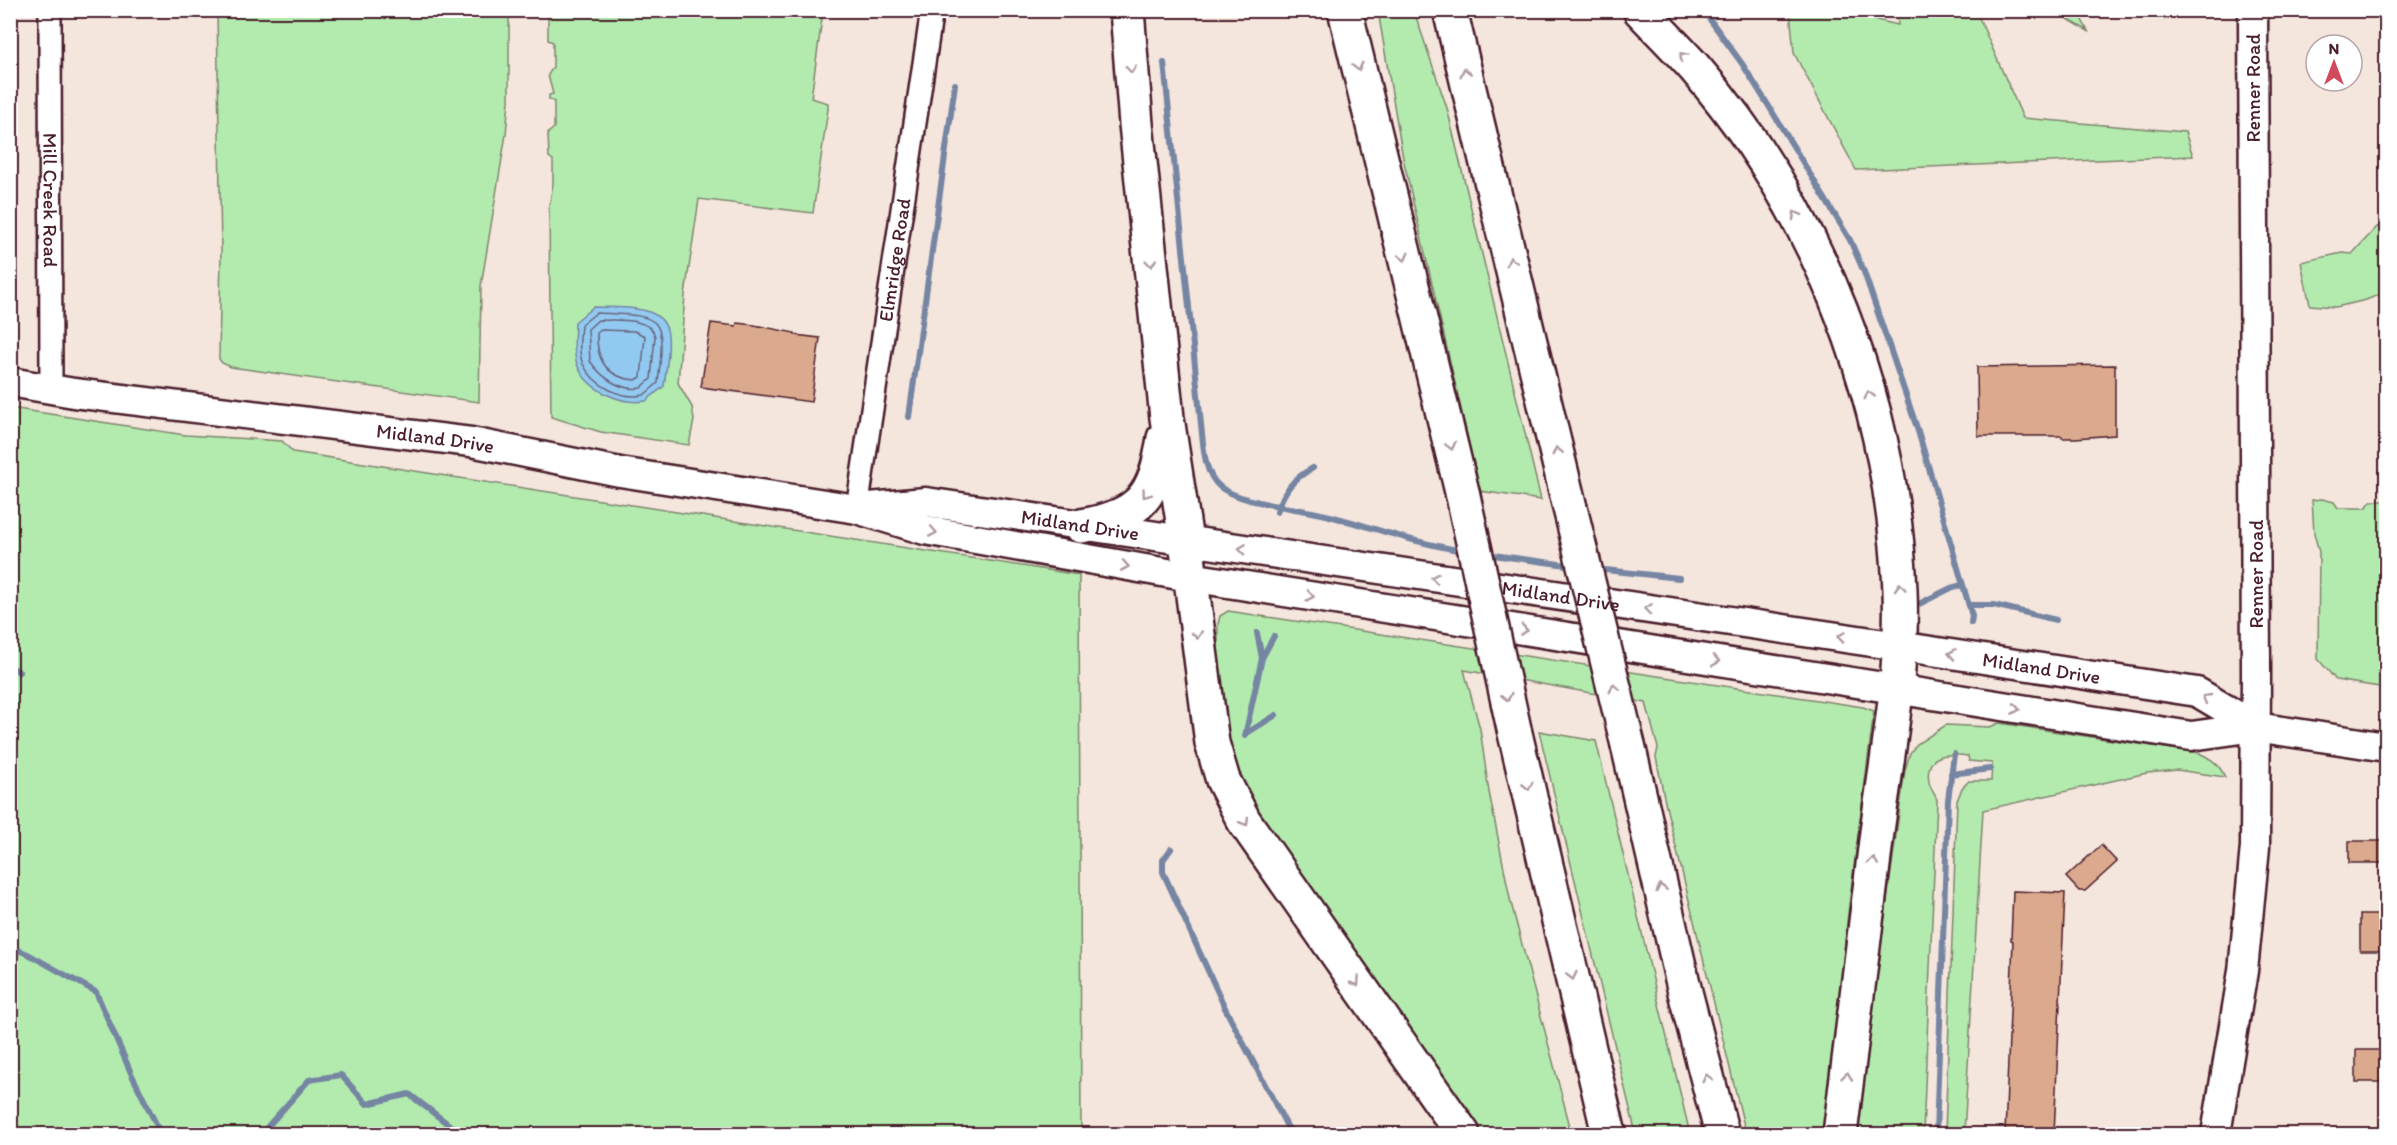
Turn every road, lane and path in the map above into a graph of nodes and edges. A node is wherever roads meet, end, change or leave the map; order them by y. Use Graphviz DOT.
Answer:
graph roads {
  1 [pos="50,10"];
  2 [pos="932,10"];
  3 [pos="1127,10"];
  4 [pos="1345,10"];
  5 [pos="1450,10"];
  6 [pos="1640,10"];
  7 [pos="2253,10"];
  8 [pos="10,382"];
  9 [pos="51,389"];
  10 [pos="1167,418"];
  11 [pos="857,509"];
  12 [pos="1081,526"];
  13 [pos="1186,542"];
  14 [pos="1190,577"];
  15 [pos="1899,645"];
  16 [pos="1896,690"];
  17 [pos="2256,727"];
  18 [pos="2386,747"];
  19 [pos="1463,1134"];
  20 [pos="1609,1134"];
  21 [pos="1722,1134"];
  22 [pos="1840,1134"];
  23 [pos="2216,1134"];
  1 -- 9 [label="street, Mill Creek Road"];
  2 -- 11 [label="street, Elmridge Road"];
  3 -- 10 [label="highway, one-way"];
  4 -- 20 [label="highway, one-way, bridge"];
  21 -- 5 [label="highway, one-way, bridge"];
  15 -- 6 [label="highway, one-way"];
  7 -- 17 [label="main road, Renner Road"];
  8 -- 9 [label="main road, Midland Drive"];
  9 -- 11 [label="main road, Midland Drive"];
  10 -- 12 [label="highway, one-way"];
  10 -- 13 [label="highway"];
  11 -- 12 [label="main road, Midland Drive"];
  11 -- 14 [label="main road, Midland Drive, one-way"];
  12 -- 13 [label="main road, Midland Drive"];
  13 -- 14 [label="highway"];
  15 -- 13 [label="main road, Midland Drive, one-way"];
  14 -- 16 [label="main road, Midland Drive, one-way"];
  14 -- 19 [label="highway, one-way"];
  15 -- 16 [label="highway"];
  17 -- 15 [label="main road, Midland Drive, one-way"];
  16 -- 17 [label="main road, Midland Drive, one-way"];
  22 -- 16 [label="highway, one-way"];
  17 -- 18 [label="main road, Midland Drive"];
  17 -- 23 [label="main road, Renner Road"];
}
